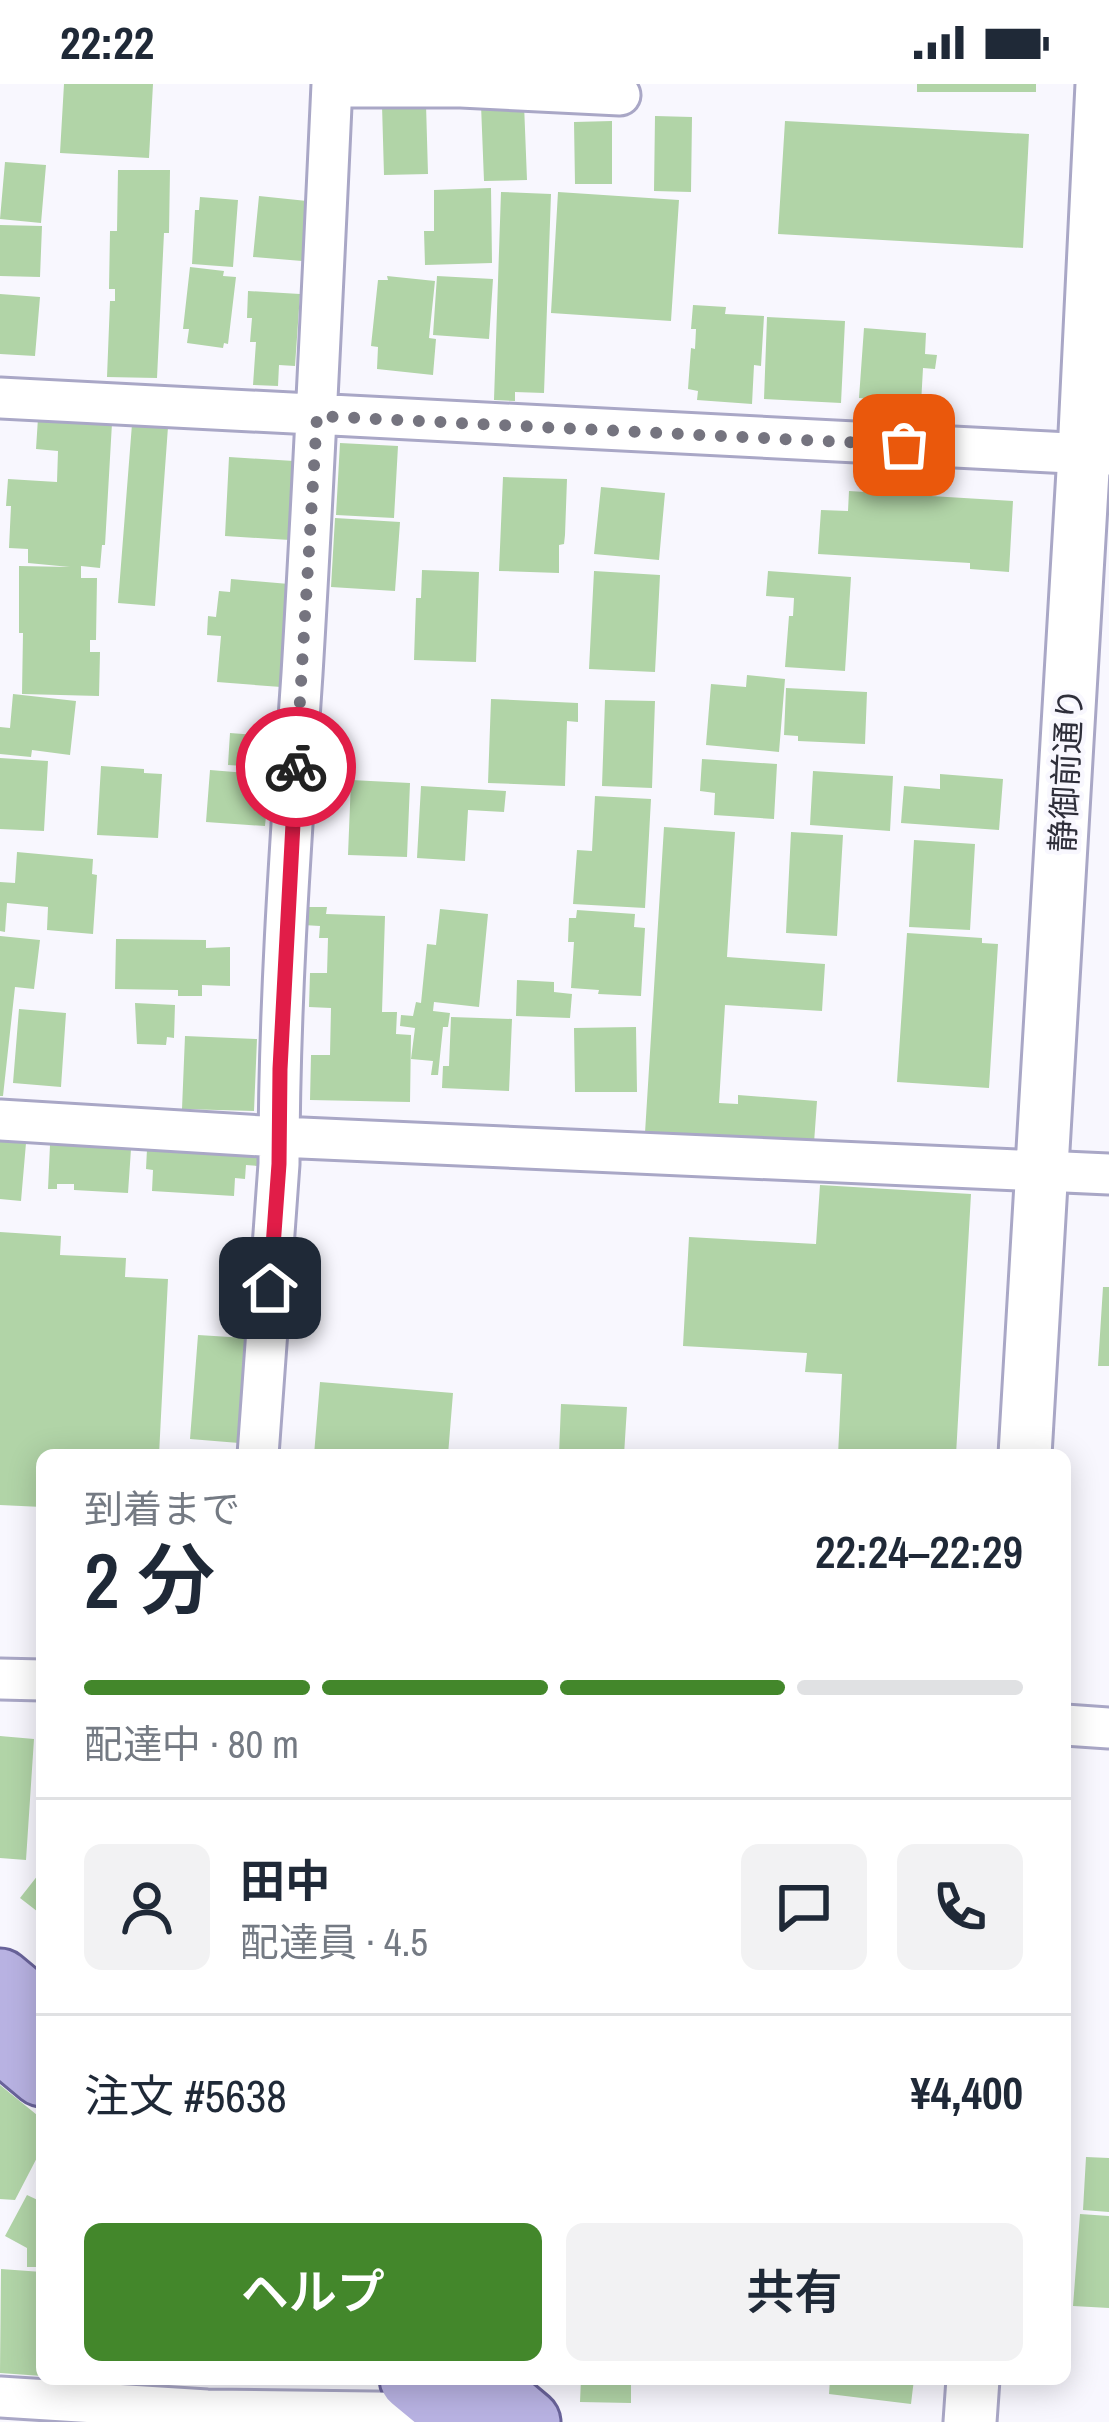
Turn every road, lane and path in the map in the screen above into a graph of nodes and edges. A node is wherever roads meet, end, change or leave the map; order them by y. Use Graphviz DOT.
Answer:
graph roads {
  1 [pos="1102,84"];
  2 [pos="332,85"];
  3 [pos="620,94"];
  4 [pos="0,398"];
  5 [pos="317,416"];
  6 [pos="1096,454"];
  7 [pos="0,1120"];
  8 [pos="279,1137"];
  9 [pos="1043,1170"];
  10 [pos="1109,1174"];
  11 [pos="258,1449"];
  12 [pos="1025,1449"];
  13 [pos="0,1679"];
  14 [pos="36,1680"];
  15 [pos="1071,1726"];
  16 [pos="1109,1728"];
  17 [pos="0,1982"];
  18 [pos="36,2011"];
  19 [pos="0,2039"];
  20 [pos="36,2069"];
  21 [pos="973,2385"];
  22 [pos="0,2397"];
  23 [pos="452,2398"];
  24 [pos="207,2404"];
  25 [pos="528,2422"];
  26 [pos="970,2422"];
  1 -- 6 [label="street, 静御前通り"];
  2 -- 3 [label="street"];
  2 -- 5 [label="street"];
  4 -- 5 [label="street"];
  5 -- 6 [label="street"];
  5 -- 8 [label="street"];
  6 -- 9 [label="street, 静御前通り"];
  7 -- 8 [label="street"];
  8 -- 9 [label="street"];
  8 -- 11 [label="street"];
  9 -- 10 [label="street"];
  9 -- 12 [label="street, 静御前通り"];
  13 -- 14 [label="street"];
  15 -- 16 [label="street"];
  17 -- 18 [label="main road"];
  19 -- 20 [label="main road"];
  21 -- 26 [label="street"];
  22 -- 24 [label="street"];
  23 -- 24 [label="street"];
  23 -- 25 [label="main road"];
}
